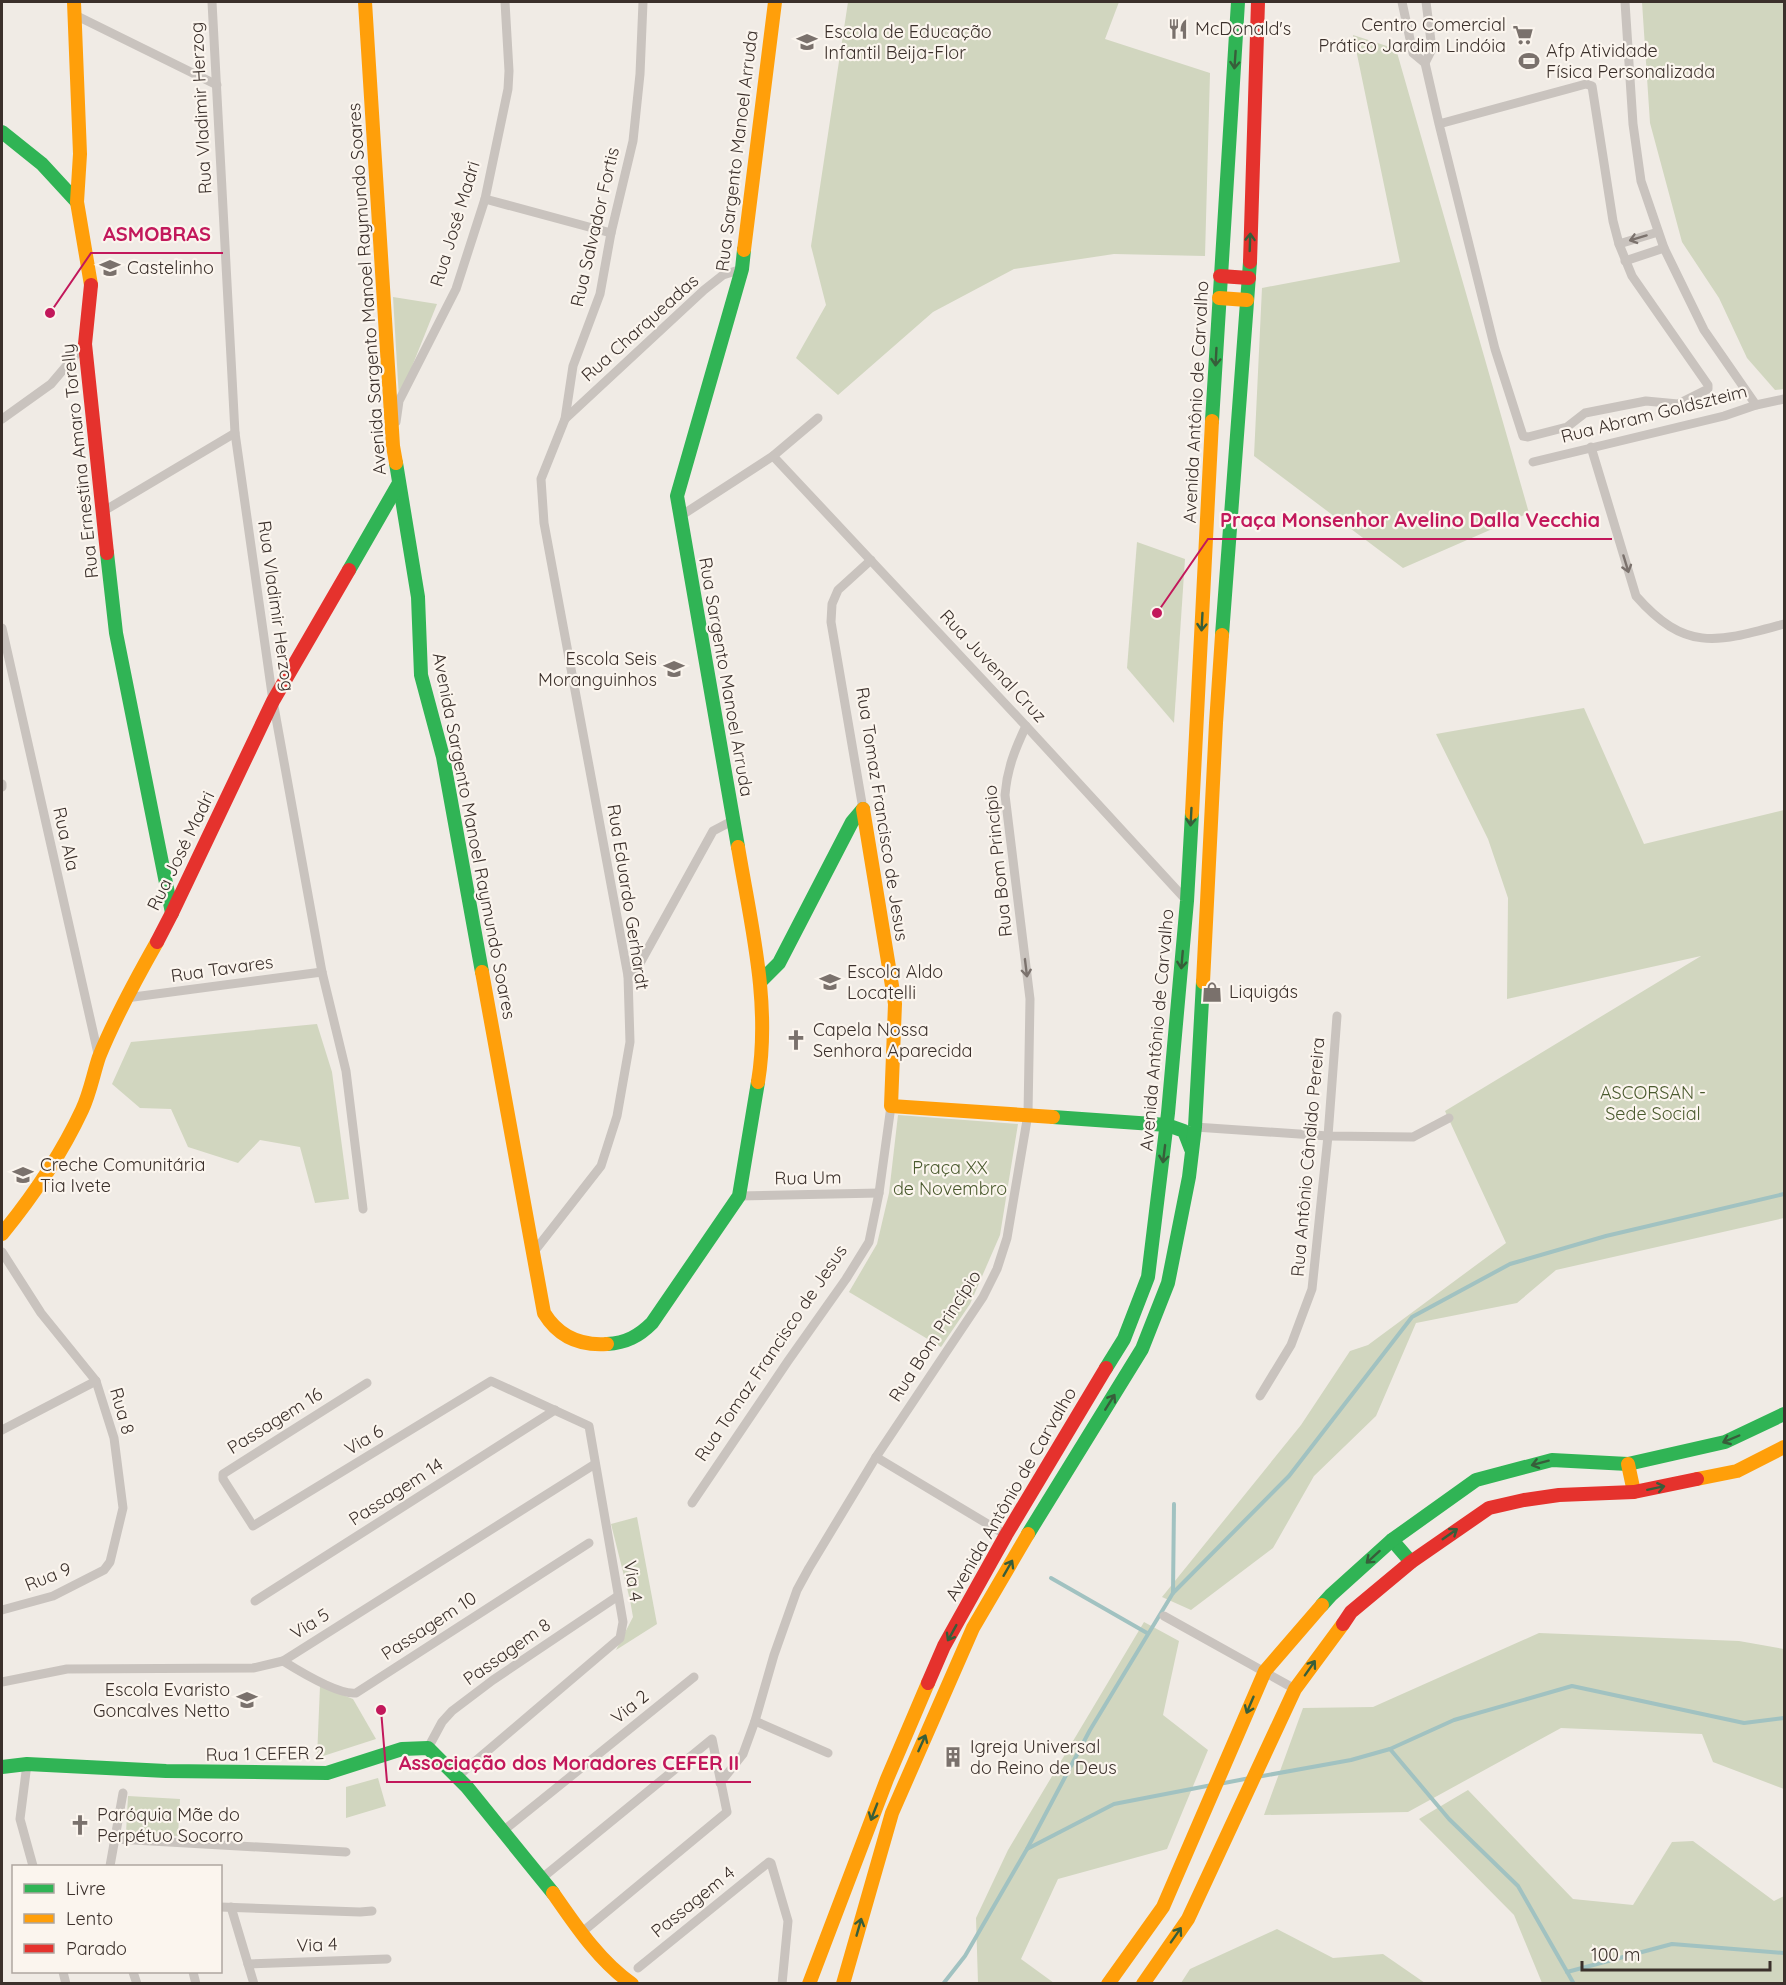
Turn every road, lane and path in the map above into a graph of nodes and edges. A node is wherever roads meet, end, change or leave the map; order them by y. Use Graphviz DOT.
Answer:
graph roads {
  1 [pos="212,2"];
  2 [pos="365,2"];
  3 [pos="505,2"];
  4 [pos="643,2"];
  5 [pos="775,2"];
  6 [pos="1239,2"];
  7 [pos="1258,2"];
  8 [pos="1402,2"];
  9 [pos="1426,2"];
  10 [pos="1625,2"];
  11 [pos="75,8"];
  12 [pos="1425,63"];
  13 [pos="216,85"];
  14 [pos="1438,124"];
  15 [pos="2,132"];
  16 [pos="485,199"];
  17 [pos="78,202"];
  18 [pos="1658,232"];
  19 [pos="611,233"];
  20 [pos="1619,244"];
  21 [pos="1664,248"];
  22 [pos="1625,261"];
  23 [pos="742,269"];
  24 [pos="1220,276"];
  25 [pos="1249,278"];
  26 [pos="1219,298"];
  27 [pos="1247,300"];
  28 [pos="85,344"];
  29 [pos="1785,399"];
  30 [pos="1756,405"];
  31 [pos="818,418"];
  32 [pos="2,419"];
  33 [pos="565,419"];
  34 [pos="235,433"];
  35 [pos="393,446"];
  36 [pos="1591,447"];
  37 [pos="773,456"];
  38 [pos="1533,462"];
  39 [pos="399,483"];
  40 [pos="102,512"];
  41 [pos="680,518"];
  42 [pos="544,523"];
  43 [pos="871,560"];
  44 [pos="1785,624"];
  45 [pos="2,628"];
  46 [pos="273,701"];
  47 [pos="1026,726"];
  48 [pos="863,810"];
  49 [pos="732,821"];
  50 [pos="1187,902"];
  51 [pos="172,913"];
  52 [pos="322,972"];
  53 [pos="628,976"];
  54 [pos="761,981"];
  55 [pos="126,998"];
  56 [pos="1337,1016"];
  57 [pos="99,1058"];
  58 [pos="1170,1092"];
  59 [pos="891,1106"];
  60 [pos="1028,1114"];
  61 [pos="1449,1118"];
  62 [pos="1167,1125"];
  63 [pos="1195,1126"];
  64 [pos="1328,1136"];
  65 [pos="1192,1155"];
  66 [pos="879,1193"];
  67 [pos="739,1196"];
  68 [pos="363,1209"];
  69 [pos="2,1234"];
  70 [pos="2,1252"];
  71 [pos="533,1253"];
  72 [pos="640,1335"];
  73 [pos="96,1381"];
  74 [pos="491,1381"];
  75 [pos="367,1383"];
  76 [pos="1260,1396"];
  77 [pos="555,1410"];
  78 [pos="1785,1414"];
  79 [pos="2,1430"];
  80 [pos="1785,1448"];
  81 [pos="876,1457"];
  82 [pos="595,1464"];
  83 [pos="1628,1464"];
  84 [pos="1634,1492"];
  85 [pos="692,1503"];
  86 [pos="253,1526"];
  87 [pos="1006,1535"];
  88 [pos="1392,1540"];
  89 [pos="589,1543"];
  90 [pos="1411,1562"];
  91 [pos="104,1570"];
  92 [pos="618,1596"];
  93 [pos="255,1601"];
  94 [pos="2,1610"];
  95 [pos="1164,1616"];
  96 [pos="282,1661"];
  97 [pos="1265,1671"];
  98 [pos="694,1677"];
  99 [pos="2,1682"];
  100 [pos="1295,1689"];
  101 [pos="755,1721"];
  102 [pos="428,1748"];
  103 [pos="828,1753"];
  104 [pos="27,1764"];
  105 [pos="2,1767"];
  106 [pos="458,1776"];
  107 [pos="720,1783"];
  108 [pos="123,1793"];
  109 [pos="503,1831"];
  110 [pos="116,1839"];
  111 [pos="346,1852"];
  112 [pos="33,1865"];
  113 [pos="110,1865"];
  114 [pos="542,1878"];
  115 [pos="226,1907"];
  116 [pos="372,1911"];
  117 [pos="581,1933"];
  118 [pos="387,1959"];
  119 [pos="248,1964"];
  120 [pos="638,1968"];
  121 [pos="254,1983"];
  122 [pos="632,1983"];
  123 [pos="782,1983"];
  124 [pos="809,1983"];
  125 [pos="843,1983"];
  126 [pos="1108,1983"];
  127 [pos="1143,1983"];
  1 -- 13 [label="street, Rua Vladimir Herzog"];
  2 -- 35 [label="street, Avenida Sargento Manoel Raymundo Soares"];
  3 -- 16 [label="street, Rua José Madri"];
  4 -- 19 [label="street, Rua Salvador Fortis"];
  5 -- 23 [label="street, Rua Sargento Manoel Arruda"];
  6 -- 24 [label="street, Avenida Antônio de Carvalho, one-way"];
  25 -- 7 [label="street, Avenida Antônio de Carvalho, one-way"];
  8 -- 12 [label="street"];
  9 -- 12 [label="street"];
  10 -- 18 [label="street"];
  11 -- 13 [label="street"];
  11 -- 17 [label="street, Rua Ernestina Amaro Torelly"];
  12 -- 14 [label="street"];
  13 -- 34 [label="street, Rua Vladimir Herzog"];
  14 -- 20 [label="street"];
  14 -- 22 [label="street"];
  15 -- 17 [label="street"];
  16 -- 19 [label="street"];
  16 -- 35 [label="street, Rua José Madri"];
  17 -- 28 [label="street, Rua Ernestina Amaro Torelly"];
  18 -- 20 [label="street, one-way"];
  18 -- 21 [label="street"];
  19 -- 33 [label="street, Rua Salvador Fortis"];
  20 -- 22 [label="street"];
  21 -- 22 [label="street"];
  21 -- 30 [label="street"];
  23 -- 33 [label="street, Rua Charqueadas"];
  23 -- 41 [label="street, Rua Sargento Manoel Arruda"];
  24 -- 25 [label="street"];
  24 -- 26 [label="street, Avenida Antônio de Carvalho"];
  25 -- 27 [label="street, Avenida Antônio de Carvalho"];
  26 -- 27 [label="street"];
  26 -- 50 [label="street, Avenida Antônio de Carvalho, one-way"];
  27 -- 63 [label="street, Avenida Antônio de Carvalho"];
  28 -- 32 [label="street"];
  28 -- 40 [label="street, Rua Ernestina Amaro Torelly"];
  29 -- 30 [label="street, Rua Abram Goldszteim"];
  30 -- 36 [label="street, Rua Abram Goldszteim"];
  31 -- 37 [label="street"];
  33 -- 42 [label="street, Rua Salvador Fortis"];
  34 -- 40 [label="street"];
  34 -- 46 [label="street, Rua Vladimir Herzog"];
  35 -- 39 [label="street, Avenida Sargento Manoel Raymundo Soares"];
  36 -- 38 [label="street, Rua Abram Goldszteim"];
  36 -- 44 [label="street, one-way"];
  37 -- 41 [label="street"];
  37 -- 43 [label="street, Rua Juvenal Cruz"];
  39 -- 46 [label="street, Rua José Madri"];
  39 -- 71 [label="street, Avenida Sargento Manoel Raymundo Soares"];
  40 -- 51 [label="street, Rua Ernestina Amaro Torelly"];
  41 -- 49 [label="street, Rua Sargento Manoel Arruda"];
  42 -- 53 [label="street, Rua Eduardo Gerhardt"];
  43 -- 47 [label="street, Rua Juvenal Cruz"];
  43 -- 48 [label="street, Rua Tomaz Francisco de Jesus"];
  45 -- 57 [label="street, Rua Ala"];
  46 -- 51 [label="street, Rua José Madri"];
  46 -- 52 [label="street, Rua Vladimir Herzog"];
  47 -- 50 [label="street, Rua Juvenal Cruz"];
  47 -- 60 [label="street, Rua Bom Princípio, one-way"];
  48 -- 54 [label="street"];
  48 -- 59 [label="street, Rua Tomaz Francisco de Jesus"];
  49 -- 53 [label="street"];
  49 -- 54 [label="street, Rua Sargento Manoel Arruda"];
  50 -- 58 [label="street, Avenida Antônio de Carvalho, one-way"];
  51 -- 55 [label="street, Rua José Madri"];
  52 -- 55 [label="street, Rua Tavares"];
  52 -- 68 [label="street, Rua Vladimir Herzog"];
  53 -- 71 [label="street, Rua Eduardo Gerhardt"];
  54 -- 67 [label="street, Rua Sargento Manoel Arruda"];
  55 -- 57 [label="street, Rua José Madri"];
  56 -- 64 [label="street, Rua Antônio Cândido Pereira"];
  57 -- 69 [label="street, Rua José Madri"];
  58 -- 62 [label="street, Avenida Antônio de Carvalho"];
  58 -- 63 [label="street"];
  59 -- 60 [label="street"];
  59 -- 66 [label="street, Rua Tomaz Francisco de Jesus"];
  60 -- 62 [label="street"];
  60 -- 81 [label="street, Rua Bom Princípio"];
  61 -- 64 [label="street"];
  62 -- 65 [label="street"];
  62 -- 87 [label="street, Avenida Antônio de Carvalho, one-way"];
  63 -- 64 [label="street"];
  63 -- 65 [label="street, Avenida Antônio de Carvalho"];
  64 -- 76 [label="street, Rua Antônio Cândido Pereira"];
  125 -- 65 [label="street, Avenida Antônio de Carvalho, one-way"];
  66 -- 67 [label="street, Rua Um"];
  66 -- 85 [label="street, Rua Tomaz Francisco de Jesus"];
  67 -- 72 [label="street, Rua Sargento Manoel Arruda"];
  70 -- 73 [label="street, Rua 8"];
  71 -- 72 [label="street, Avenida Sargento Manoel Raymundo Soares"];
  73 -- 79 [label="street"];
  73 -- 91 [label="street, Rua 8"];
  74 -- 77 [label="street, Via 4"];
  74 -- 86 [label="street, Via 6"];
  75 -- 86 [label="street, Passagem 16"];
  77 -- 82 [label="street, Via 4"];
  77 -- 93 [label="street, Passagem 14"];
  78 -- 83 [label="street, one-way"];
  84 -- 80 [label="street, one-way"];
  81 -- 87 [label="street"];
  81 -- 101 [label="street, Rua Bom Princípio"];
  82 -- 92 [label="street, Via 4"];
  82 -- 96 [label="street, Via 5"];
  83 -- 84 [label="street"];
  83 -- 88 [label="street, one-way"];
  90 -- 84 [label="street, one-way"];
  87 -- 124 [label="street, Avenida Antônio de Carvalho, one-way"];
  88 -- 90 [label="street"];
  88 -- 97 [label="street, one-way"];
  89 -- 96 [label="street, Passagem 10"];
  100 -- 90 [label="street, one-way"];
  91 -- 94 [label="street, Rua 9"];
  92 -- 102 [label="street, Passagem 8"];
  92 -- 106 [label="street, Via 4"];
  95 -- 97 [label="street"];
  96 -- 99 [label="street, Via 5"];
  97 -- 100 [label="street"];
  97 -- 126 [label="street, one-way"];
  98 -- 109 [label="street, Via 2"];
  127 -- 100 [label="street, one-way"];
  101 -- 103 [label="street"];
  101 -- 107 [label="street, Rua Bom Princípio"];
  102 -- 104 [label="street, Rua 1 CEFER 2"];
  102 -- 106 [label="street"];
  104 -- 105 [label="street, Rua 1 CEFER 2"];
  104 -- 112 [label="street"];
  106 -- 109 [label="street"];
  107 -- 114 [label="street"];
  107 -- 117 [label="street"];
  108 -- 110 [label="street"];
  109 -- 114 [label="street"];
  110 -- 111 [label="street"];
  110 -- 113 [label="street"];
  114 -- 117 [label="street"];
  115 -- 116 [label="street"];
  115 -- 119 [label="street"];
  117 -- 122 [label="street"];
  118 -- 119 [label="street, Via 4"];
  119 -- 121 [label="street"];
  120 -- 123 [label="street, Passagem 4"];
}
